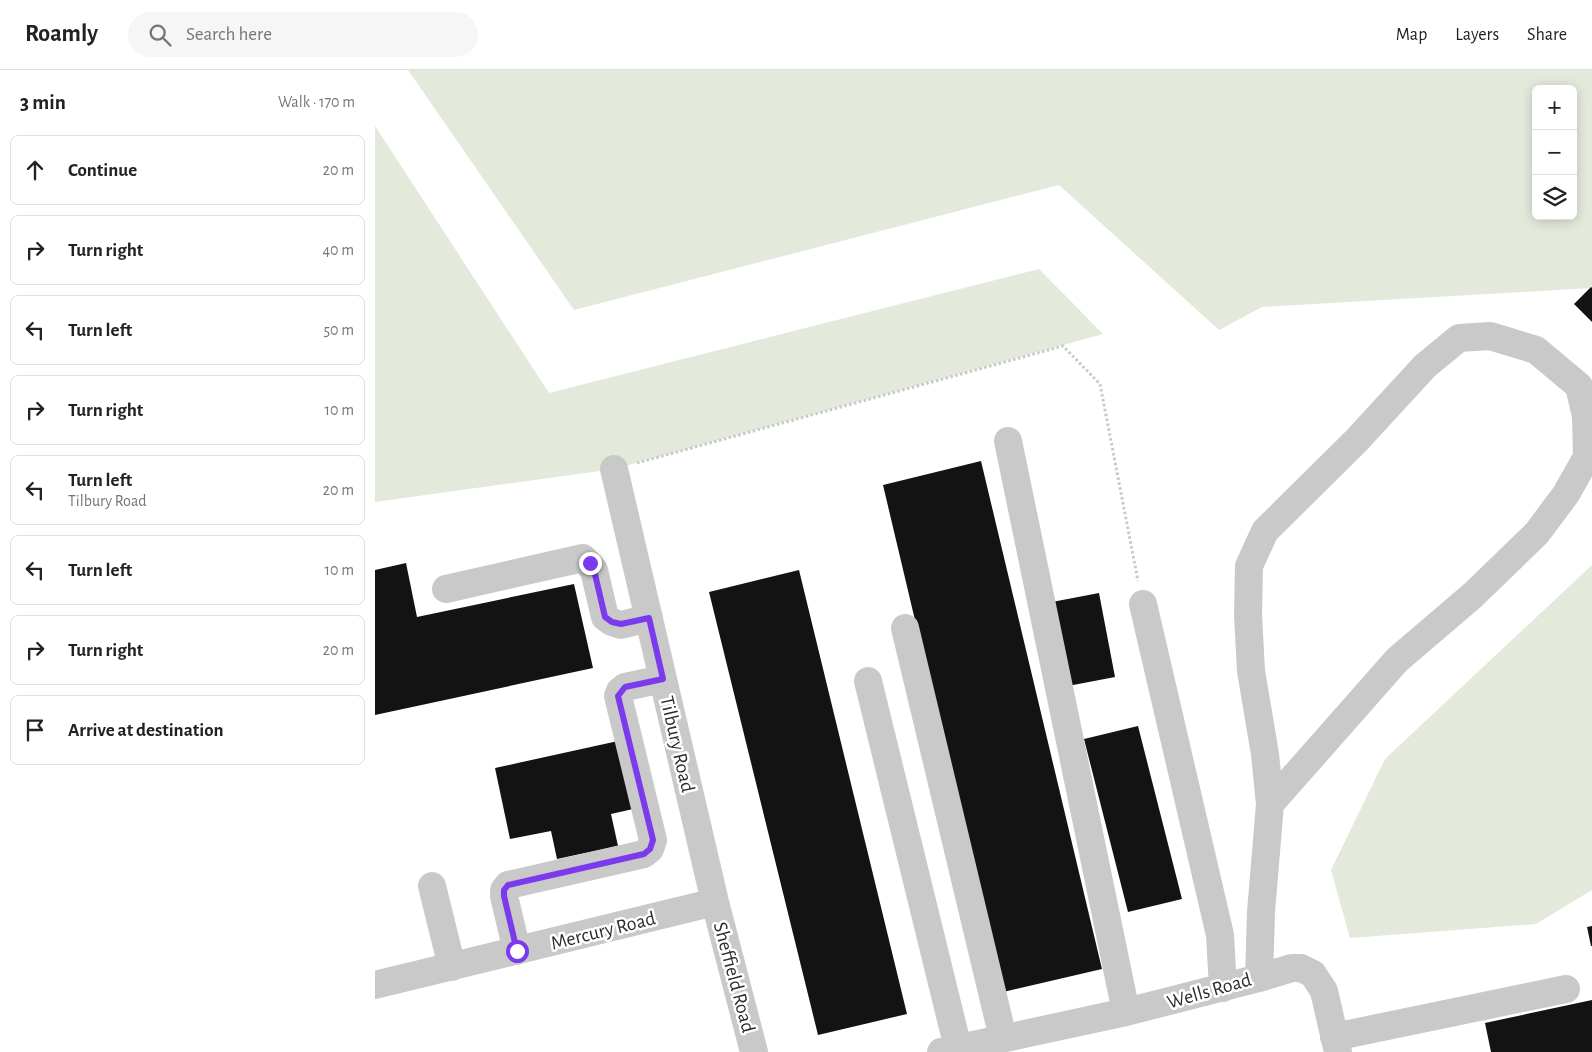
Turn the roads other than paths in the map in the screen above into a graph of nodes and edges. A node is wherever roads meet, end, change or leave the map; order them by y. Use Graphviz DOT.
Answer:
graph roads {
  1 [pos="1008,441"];
  2 [pos="614,470"];
  3 [pos="446,589"];
  4 [pos="1143,604"];
  5 [pos="649,618"];
  6 [pos="905,628"];
  7 [pos="663,679"];
  8 [pos="868,681"];
  9 [pos="1270,804"];
  10 [pos="432,886"];
  11 [pos="715,902"];
  12 [pos="517,951"];
  13 [pos="453,967"];
  14 [pos="1259,978"];
  15 [pos="375,985"];
  16 [pos="1223,988"];
  17 [pos="1566,989"];
  18 [pos="1126,1012"];
  19 [pos="1003,1038"];
  20 [pos="1336,1045"];
  21 [pos="950,1050"];
  22 [pos="755,1052"];
  1 -- 18 [label="street"];
  2 -- 5 [label="street, Tilbury Road"];
  3 -- 5 [label="street"];
  4 -- 16 [label="street"];
  5 -- 7 [label="street, Tilbury Road"];
  6 -- 19 [label="street"];
  7 -- 11 [label="street, Tilbury Road"];
  7 -- 12 [label="street"];
  8 -- 21 [label="street"];
  9 -- 9 [label="street, Wells Road"];
  9 -- 14 [label="street, Wells Road"];
  10 -- 13 [label="street"];
  11 -- 12 [label="street, Mercury Road"];
  11 -- 22 [label="street, Sheffield Road"];
  12 -- 13 [label="street, Mercury Road"];
  13 -- 15 [label="street, Mercury Road"];
  14 -- 16 [label="street, Wells Road"];
  14 -- 20 [label="street"];
  16 -- 18 [label="street, Wells Road"];
  17 -- 20 [label="street"];
  18 -- 19 [label="street, Wells Road"];
  19 -- 21 [label="street, Wells Road"];
}
